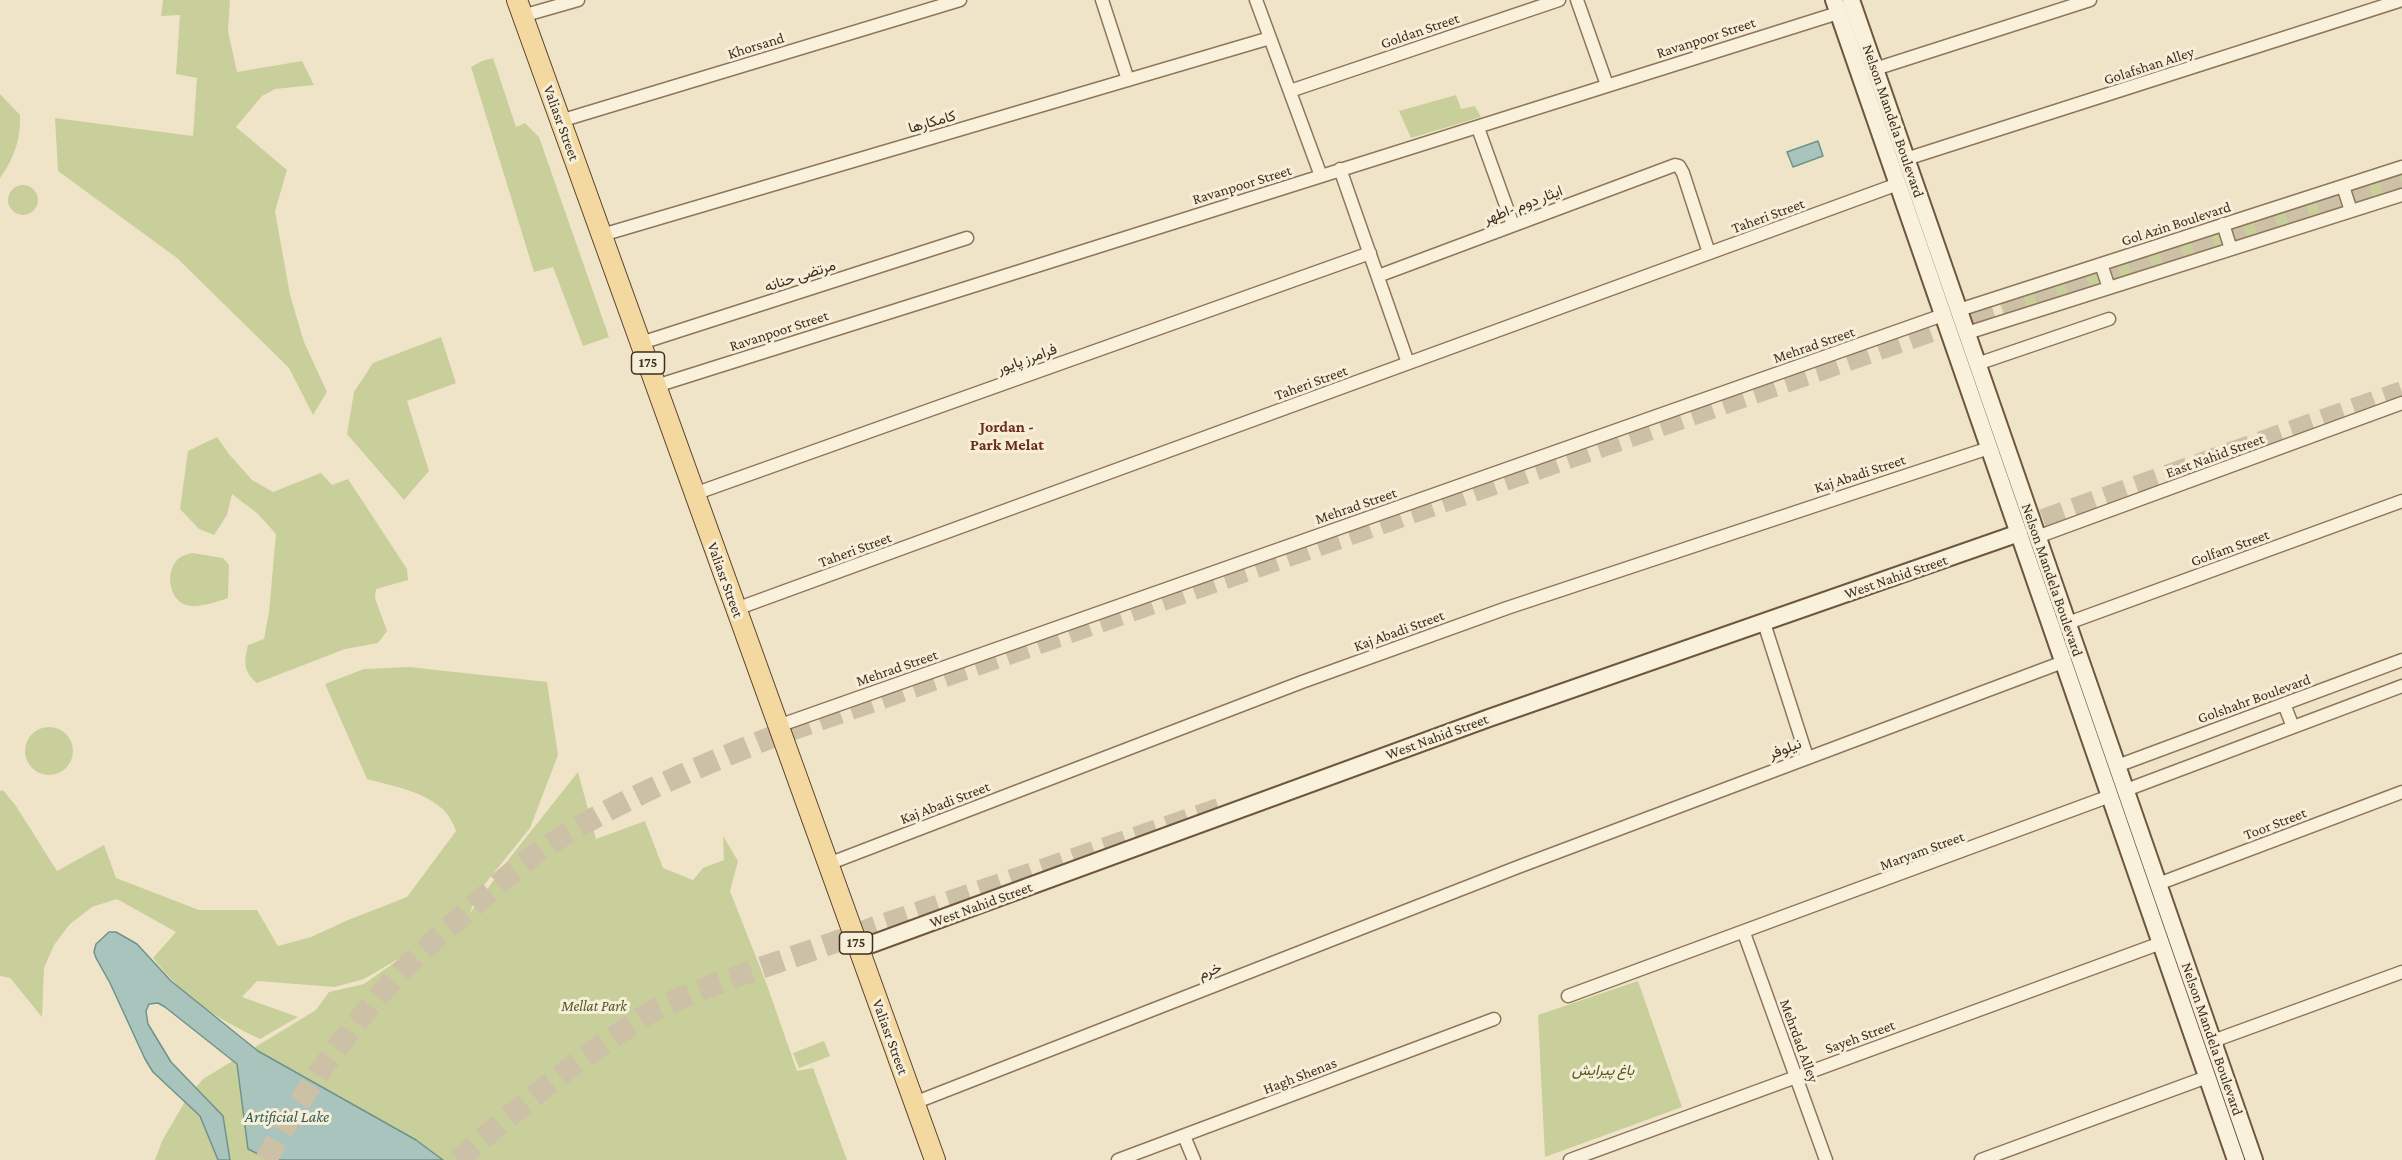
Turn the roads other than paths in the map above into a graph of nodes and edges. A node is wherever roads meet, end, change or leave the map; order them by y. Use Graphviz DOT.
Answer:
graph roads {
  1 [pos="578,0"];
  2 [pos="960,0"];
  3 [pos="1102,0"];
  4 [pos="1256,0"];
  5 [pos="1559,0"];
  6 [pos="1577,0"];
  7 [pos="1851,0"];
  8 [pos="2090,0"];
  9 [pos="2402,0"];
  10 [pos="1836,6"];
  11 [pos="519,8"];
  12 [pos="1270,38"];
  13 [pos="1867,72"];
  14 [pos="1128,80"];
  15 [pos="1607,85"];
  16 [pos="1290,91"];
  17 [pos="560,121"];
  18 [pos="1478,128"];
  19 [pos="1906,159"];
  20 [pos="2402,167"];
  21 [pos="1341,169"];
  22 [pos="1321,176"];
  23 [pos="1898,184"];
  24 [pos="2343,186"];
  25 [pos="2402,195"];
  26 [pos="2351,211"];
  27 [pos="2223,224"];
  28 [pos="1513,225"];
  29 [pos="602,235"];
  30 [pos="968,238"];
  31 [pos="2231,249"];
  32 [pos="1370,253"];
  33 [pos="1709,253"];
  34 [pos="2101,264"];
  35 [pos="1378,276"];
  36 [pos="2109,288"];
  37 [pos="1951,313"];
  38 [pos="2109,319"];
  39 [pos="1967,333"];
  40 [pos="641,343"];
  41 [pos="1408,363"];
  42 [pos="1977,364"];
  43 [pos="656,386"];
  44 [pos="2402,403"];
  45 [pos="1989,448"];
  46 [pos="694,494"];
  47 [pos="2402,501"];
  48 [pos="2019,533"];
  49 [pos="2037,537"];
  50 [pos="736,609"];
  51 [pos="1764,623"];
  52 [pos="2068,623"];
  53 [pos="2402,660"];
  54 [pos="2063,662"];
  55 [pos="2402,686"];
  56 [pos="2284,704"];
  57 [pos="778,726"];
  58 [pos="2293,727"];
  59 [pos="1807,757"];
  60 [pos="2117,766"];
  61 [pos="2402,792"];
  62 [pos="2118,793"];
  63 [pos="828,864"];
  64 [pos="1518,867"];
  65 [pos="2158,884"];
  66 [pos="1744,933"];
  67 [pos="2161,943"];
  68 [pos="858,950"];
  69 [pos="2402,972"];
  70 [pos="1568,996"];
  71 [pos="1494,1019"];
  72 [pos="2213,1041"];
  73 [pos="1796,1077"];
  74 [pos="2207,1077"];
  75 [pos="914,1103"];
  76 [pos="1184,1136"];
  77 [pos="935,1160"];
  78 [pos="1118,1160"];
  79 [pos="1194,1160"];
  80 [pos="1569,1160"];
  81 [pos="1826,1160"];
  82 [pos="1981,1160"];
  83 [pos="2236,1160"];
  84 [pos="2254,1160"];
  1 -- 11 [label="street"];
  2 -- 17 [label="street, Khorsand"];
  3 -- 14 [label="street"];
  4 -- 12 [label="street"];
  5 -- 16 [label="street, Goldan Street"];
  6 -- 15 [label="street"];
  7 -- 13 [label="main road, Nelson Mandela Boulevard"];
  8 -- 13 [label="street"];
  9 -- 19 [label="street, Golafshan Alley"];
  10 -- 13 [label="main road, Nelson Mandela Boulevard"];
  10 -- 15 [label="street, Ravanpoor Street"];
  11 -- 17 [label="main road, Valiasr Street / 175"];
  12 -- 14 [label="street, کامکارها"];
  12 -- 16 [label="street"];
  13 -- 19 [label="main road, Nelson Mandela Boulevard"];
  13 -- 23 [label="main road, Nelson Mandela Boulevard"];
  14 -- 29 [label="street, کامکارها"];
  15 -- 18 [label="street, Ravanpoor Street"];
  16 -- 22 [label="street"];
  17 -- 29 [label="main road, Valiasr Street / 175"];
  18 -- 21 [label="street, Ravanpoor Street"];
  18 -- 28 [label="street"];
  19 -- 37 [label="main road, Nelson Mandela Boulevard"];
  20 -- 24 [label="street, Gol Azin Boulevard"];
  21 -- 22 [label="street, Ravanpoor Street"];
  21 -- 32 [label="street"];
  22 -- 43 [label="street, Ravanpoor Street"];
  23 -- 33 [label="street, Taheri Street"];
  23 -- 37 [label="main road, Nelson Mandela Boulevard"];
  24 -- 26 [label="street"];
  24 -- 27 [label="street, Gol Azin Boulevard"];
  25 -- 26 [label="street"];
  26 -- 31 [label="street"];
  27 -- 31 [label="street"];
  27 -- 34 [label="street, Gol Azin Boulevard"];
  28 -- 33 [label="street, ایثار دوم -اطهر"];
  28 -- 35 [label="street, ایثار دوم -اطهر"];
  29 -- 40 [label="main road, Valiasr Street / 175"];
  30 -- 40 [label="street, مرتضی حنانه"];
  31 -- 36 [label="street"];
  32 -- 35 [label="street"];
  32 -- 46 [label="street, فرامرز پایور"];
  33 -- 41 [label="street, Taheri Street"];
  34 -- 36 [label="street"];
  34 -- 37 [label="street, Gol Azin Boulevard"];
  35 -- 41 [label="street"];
  36 -- 39 [label="street"];
  37 -- 39 [label="main road, Nelson Mandela Boulevard"];
  37 -- 45 [label="main road, Nelson Mandela Boulevard"];
  37 -- 57 [label="street, Mehrad Street"];
  38 -- 42 [label="street"];
  39 -- 42 [label="main road, Nelson Mandela Boulevard"];
  40 -- 43 [label="main road, Valiasr Street / 175"];
  41 -- 50 [label="street, Taheri Street"];
  42 -- 49 [label="main road, Nelson Mandela Boulevard"];
  43 -- 46 [label="main road, Valiasr Street / 175"];
  44 -- 49 [label="street, East Nahid Street"];
  45 -- 48 [label="main road, Nelson Mandela Boulevard"];
  45 -- 63 [label="street, Kaj Abadi Street"];
  46 -- 50 [label="main road, Valiasr Street / 175"];
  47 -- 52 [label="street, Golfam Street"];
  48 -- 51 [label="main road, West Nahid Street"];
  48 -- 54 [label="main road, Nelson Mandela Boulevard"];
  49 -- 52 [label="main road, Nelson Mandela Boulevard"];
  50 -- 57 [label="main road, Valiasr Street / 175"];
  51 -- 59 [label="street"];
  51 -- 68 [label="main road, West Nahid Street"];
  52 -- 60 [label="main road, Nelson Mandela Boulevard"];
  53 -- 56 [label="street, Golshahr Boulevard"];
  54 -- 59 [label="street, نیلوفر"];
  54 -- 62 [label="main road, Nelson Mandela Boulevard"];
  55 -- 58 [label="street"];
  56 -- 58 [label="street"];
  56 -- 60 [label="street, Golshahr Boulevard"];
  57 -- 63 [label="main road, Valiasr Street / 175"];
  58 -- 62 [label="street"];
  59 -- 64 [label="street, نیلوفر"];
  60 -- 62 [label="main road, Nelson Mandela Boulevard"];
  61 -- 65 [label="street, Toor Street"];
  62 -- 65 [label="main road, Nelson Mandela Boulevard"];
  62 -- 66 [label="street, Maryam Street"];
  62 -- 67 [label="main road, Nelson Mandela Boulevard"];
  63 -- 68 [label="main road, Valiasr Street / 175"];
  64 -- 75 [label="street, خرم"];
  65 -- 72 [label="main road, Nelson Mandela Boulevard"];
  66 -- 70 [label="street, Maryam Street"];
  66 -- 73 [label="street, Mehrdad Alley"];
  67 -- 73 [label="street, Sayeh Street"];
  67 -- 74 [label="main road, Nelson Mandela Boulevard"];
  68 -- 75 [label="main road, Valiasr Street / 175"];
  69 -- 72 [label="street"];
  71 -- 76 [label="street, Hagh Shenas"];
  72 -- 84 [label="main road, Nelson Mandela Boulevard"];
  73 -- 80 [label="street, Sayeh Street"];
  73 -- 81 [label="street, Mehrdad Alley"];
  74 -- 82 [label="street"];
  74 -- 83 [label="main road, Nelson Mandela Boulevard"];
  75 -- 77 [label="main road, Valiasr Street / 175"];
  76 -- 78 [label="street, Hagh Shenas"];
  76 -- 79 [label="street"];
}
